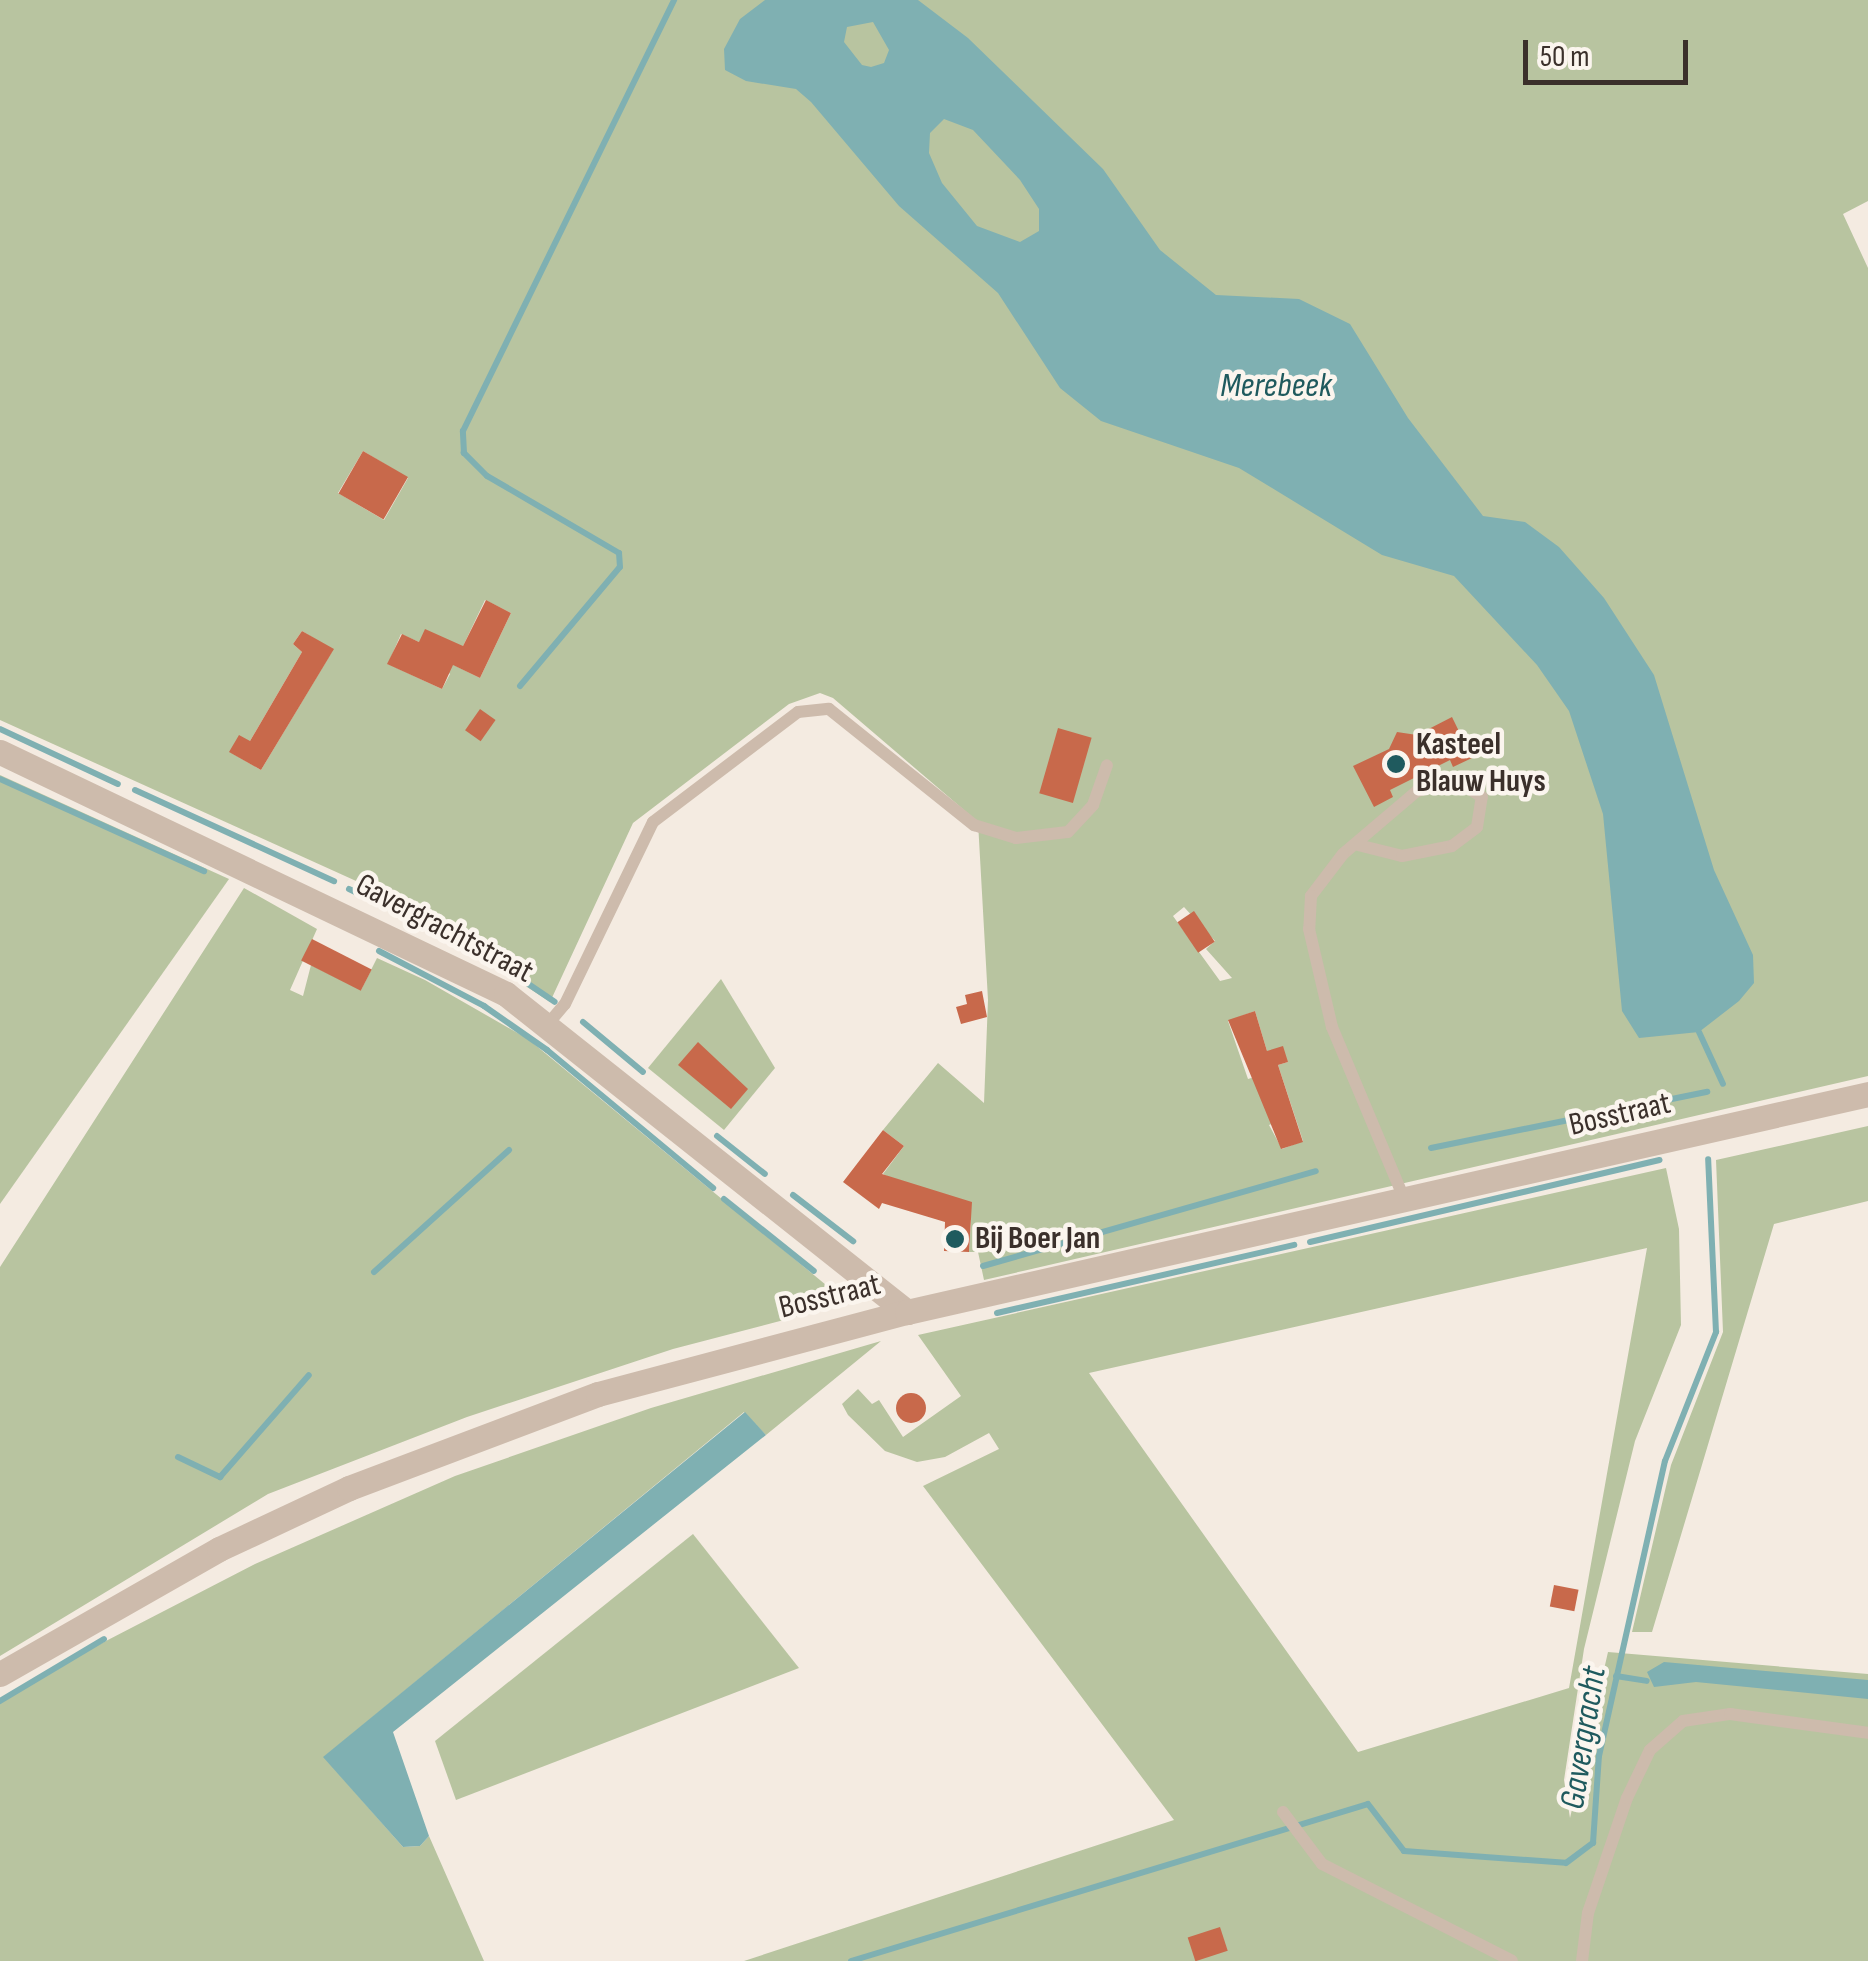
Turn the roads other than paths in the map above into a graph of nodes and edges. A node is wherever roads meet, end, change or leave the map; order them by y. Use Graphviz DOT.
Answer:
graph roads {
  1 [pos="0,752"];
  2 [pos="1106,765"];
  3 [pos="1358,845"];
  4 [pos="548,1024"];
  5 [pos="1868,1094"];
  6 [pos="1404,1198"];
  7 [pos="907,1312"];
  8 [pos="0,1674"];
  9 [pos="1868,1733"];
  10 [pos="1284,1812"];
  11 [pos="1512,1961"];
  12 [pos="1582,1961"];
  1 -- 4 [label="street, Gavergrachtstraat"];
  2 -- 4 [label="lane"];
  3 -- 3 [label="lane"];
  3 -- 6 [label="lane"];
  4 -- 7 [label="street, Gavergrachtstraat"];
  5 -- 6 [label="street, Bosstraat"];
  6 -- 7 [label="street, Bosstraat"];
  7 -- 8 [label="street, Bosstraat"];
  9 -- 12 [label="lane"];
  10 -- 11 [label="lane"];
}
